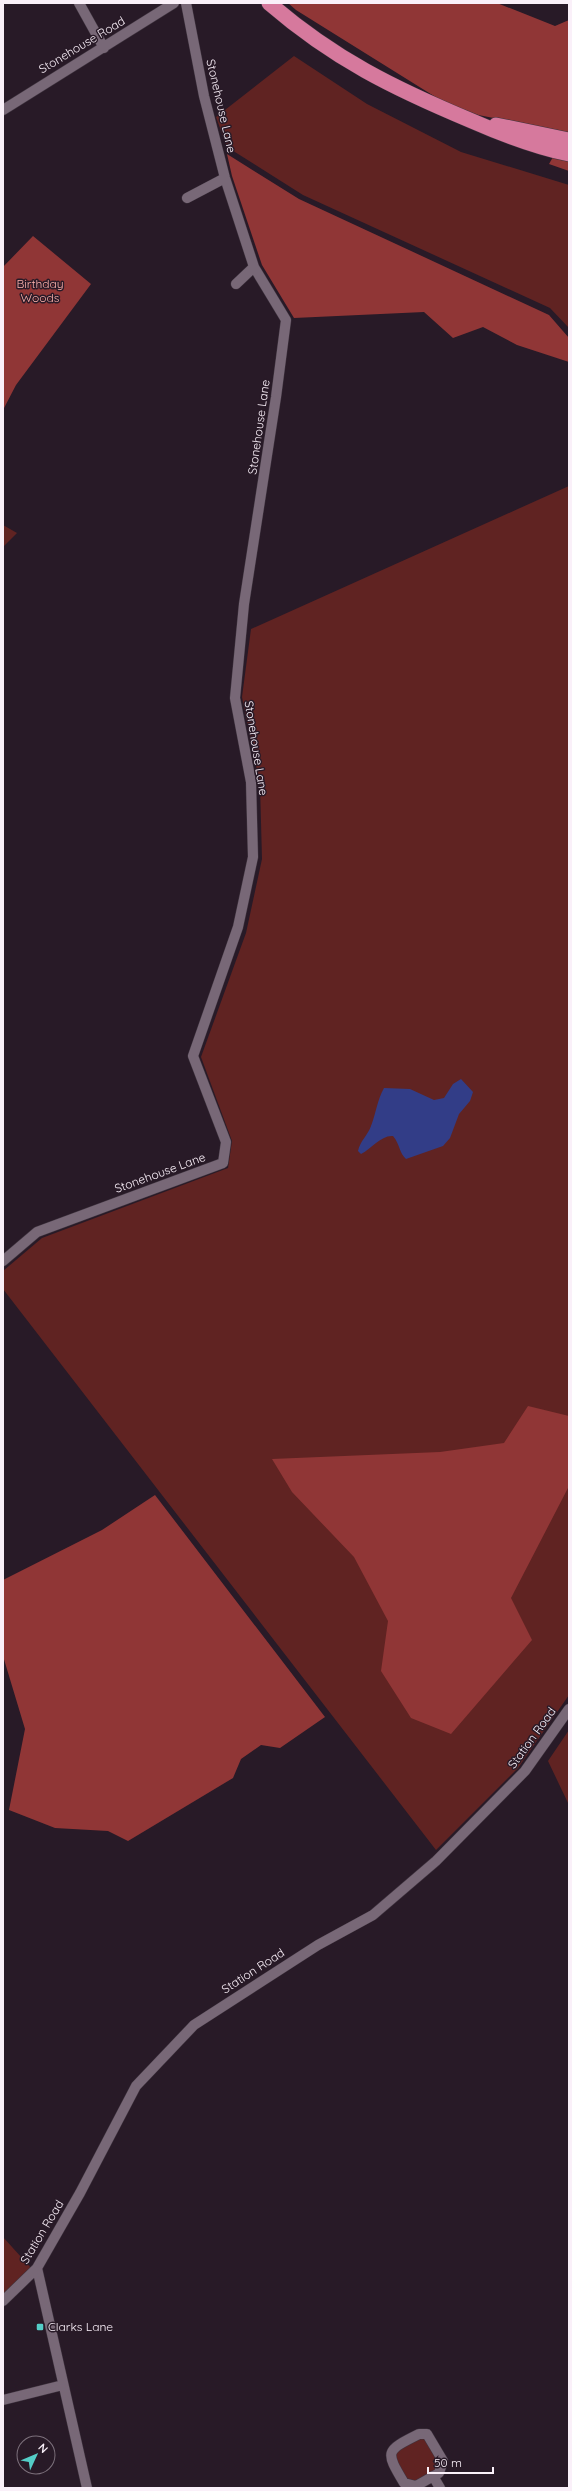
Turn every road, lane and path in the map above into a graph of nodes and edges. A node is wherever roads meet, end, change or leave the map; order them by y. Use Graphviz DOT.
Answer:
graph roads {
  1 [pos="79,3"];
  2 [pos="174,3"];
  3 [pos="186,3"];
  4 [pos="269,3"];
  5 [pos="104,48"];
  6 [pos="3,110"];
  7 [pos="471,121"];
  8 [pos="569,140"];
  9 [pos="569,154"];
  10 [pos="225,178"];
  11 [pos="187,198"];
  12 [pos="254,267"];
  13 [pos="236,284"];
  14 [pos="3,1261"];
  15 [pos="569,1709"];
  16 [pos="37,2268"];
  17 [pos="3,2301"];
  18 [pos="63,2385"];
  19 [pos="3,2400"];
  20 [pos="433,2476"];
  21 [pos="87,2488"];
  22 [pos="440,2488"];
  1 -- 5 [label="street"];
  2 -- 5 [label="street, Stonehouse Road"];
  3 -- 10 [label="street, Stonehouse Lane"];
  4 -- 7 [label="highway"];
  5 -- 6 [label="street, Stonehouse Road"];
  7 -- 8 [label="highway"];
  7 -- 9 [label="highway"];
  10 -- 11 [label="street"];
  10 -- 12 [label="street, Stonehouse Lane"];
  12 -- 13 [label="street"];
  12 -- 14 [label="street, Stonehouse Lane"];
  15 -- 16 [label="street, Station Road"];
  16 -- 17 [label="street, Station Road"];
  16 -- 18 [label="street"];
  18 -- 19 [label="street"];
  18 -- 21 [label="street"];
  20 -- 20 [label="street"];
  20 -- 22 [label="street"];
}
